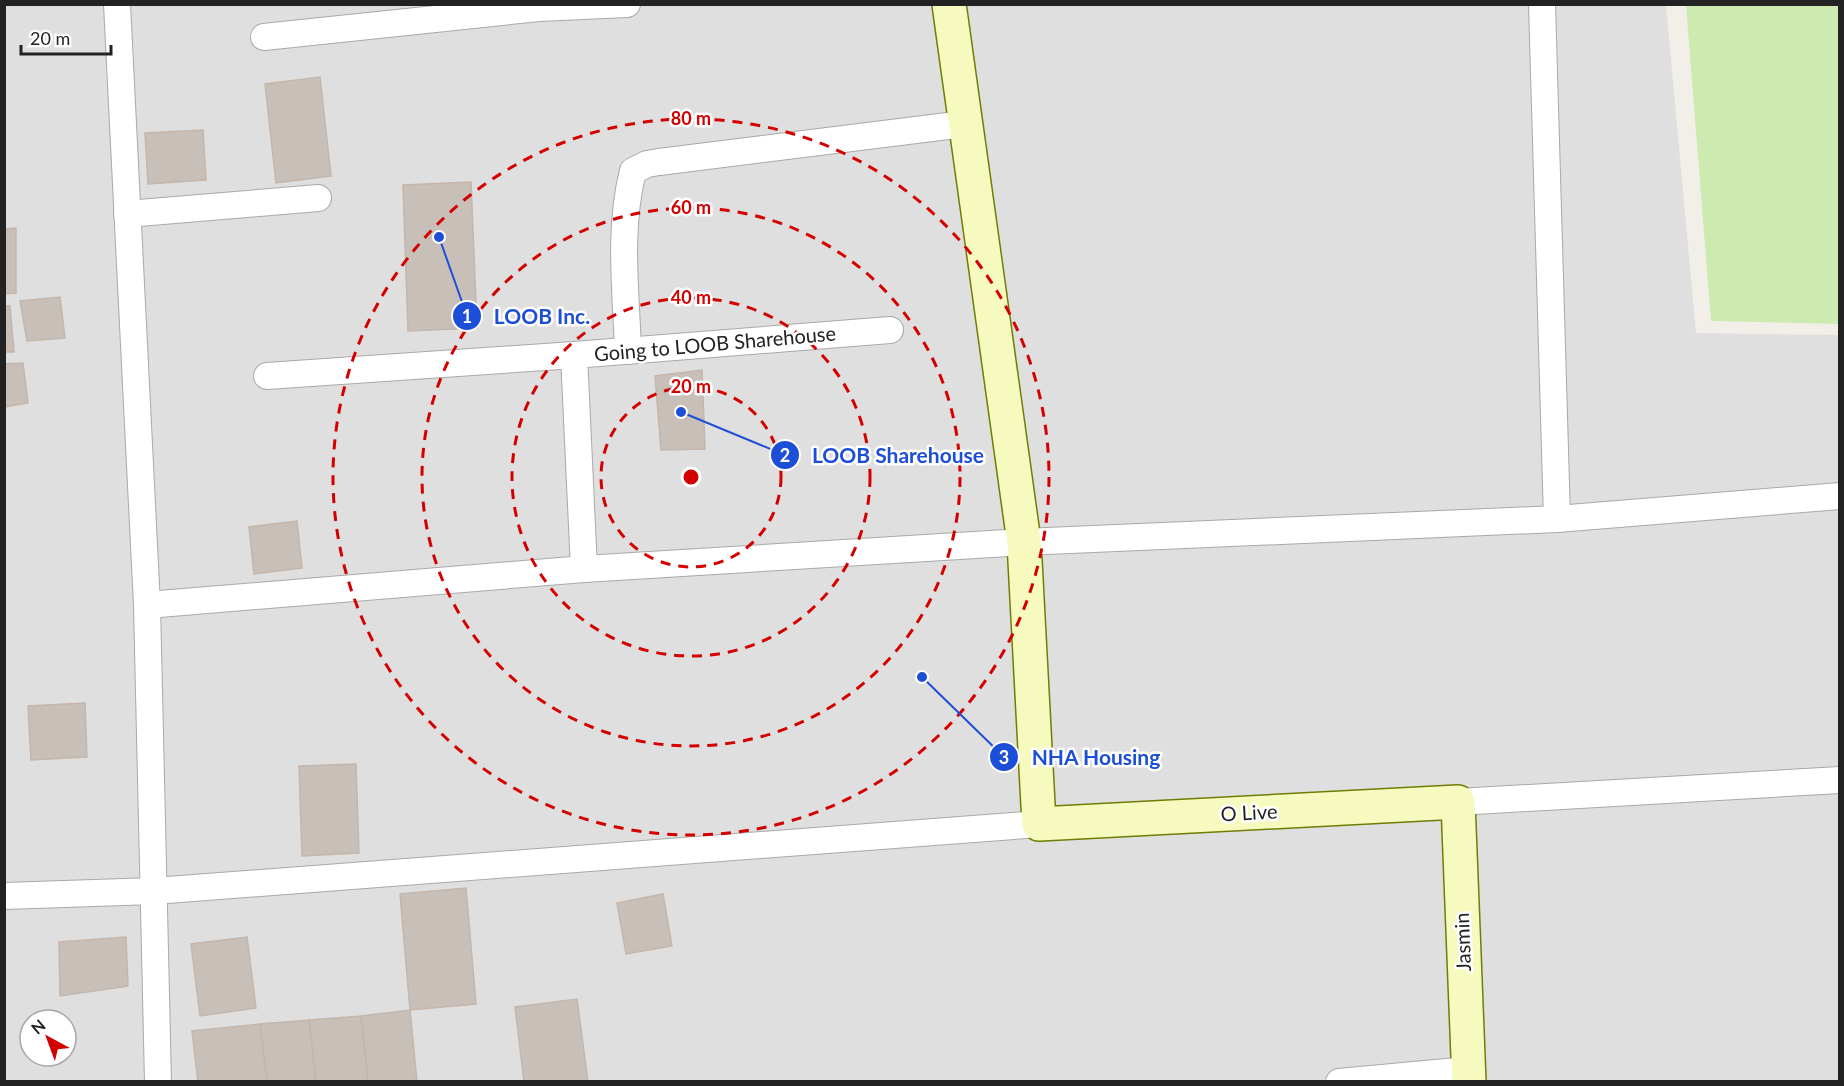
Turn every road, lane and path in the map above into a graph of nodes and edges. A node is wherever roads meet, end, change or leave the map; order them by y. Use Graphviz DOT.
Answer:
graph roads {
  1 [pos="117,4"];
  2 [pos="627,4"];
  3 [pos="949,4"];
  4 [pos="1542,4"];
  5 [pos="539,6"];
  6 [pos="264,37"];
  7 [pos="964,124"];
  8 [pos="318,198"];
  9 [pos="128,214"];
  10 [pos="890,330"];
  11 [pos="628,351"];
  12 [pos="574,355"];
  13 [pos="267,376"];
  14 [pos="1839,496"];
  15 [pos="1557,519"];
  16 [pos="1024,543"];
  17 [pos="584,569"];
  18 [pos="147,605"];
  19 [pos="1839,780"];
  20 [pos="1458,802"];
  21 [pos="1039,824"];
  22 [pos="154,891"];
  23 [pos="4,896"];
  24 [pos="1469,1076"];
  25 [pos="158,1082"];
  26 [pos="1339,1082"];
  1 -- 9 [label="street"];
  2 -- 5 [label="street"];
  3 -- 7 [label="street"];
  4 -- 15 [label="street"];
  5 -- 6 [label="street"];
  7 -- 11 [label="street"];
  7 -- 16 [label="street"];
  8 -- 9 [label="street"];
  9 -- 18 [label="street"];
  10 -- 11 [label="street, Going to LOOB Sharehouse"];
  11 -- 12 [label="street, Going to LOOB Sharehouse"];
  12 -- 13 [label="street"];
  12 -- 17 [label="street, Going to LOOB Sharehouse"];
  14 -- 15 [label="street"];
  15 -- 16 [label="street"];
  16 -- 17 [label="street"];
  16 -- 21 [label="street"];
  17 -- 18 [label="street"];
  18 -- 22 [label="street"];
  19 -- 20 [label="street"];
  20 -- 21 [label="street, O Live"];
  20 -- 24 [label="street, Jasmin"];
  21 -- 22 [label="street"];
  22 -- 23 [label="street"];
  22 -- 25 [label="street"];
  24 -- 26 [label="street"];
}
